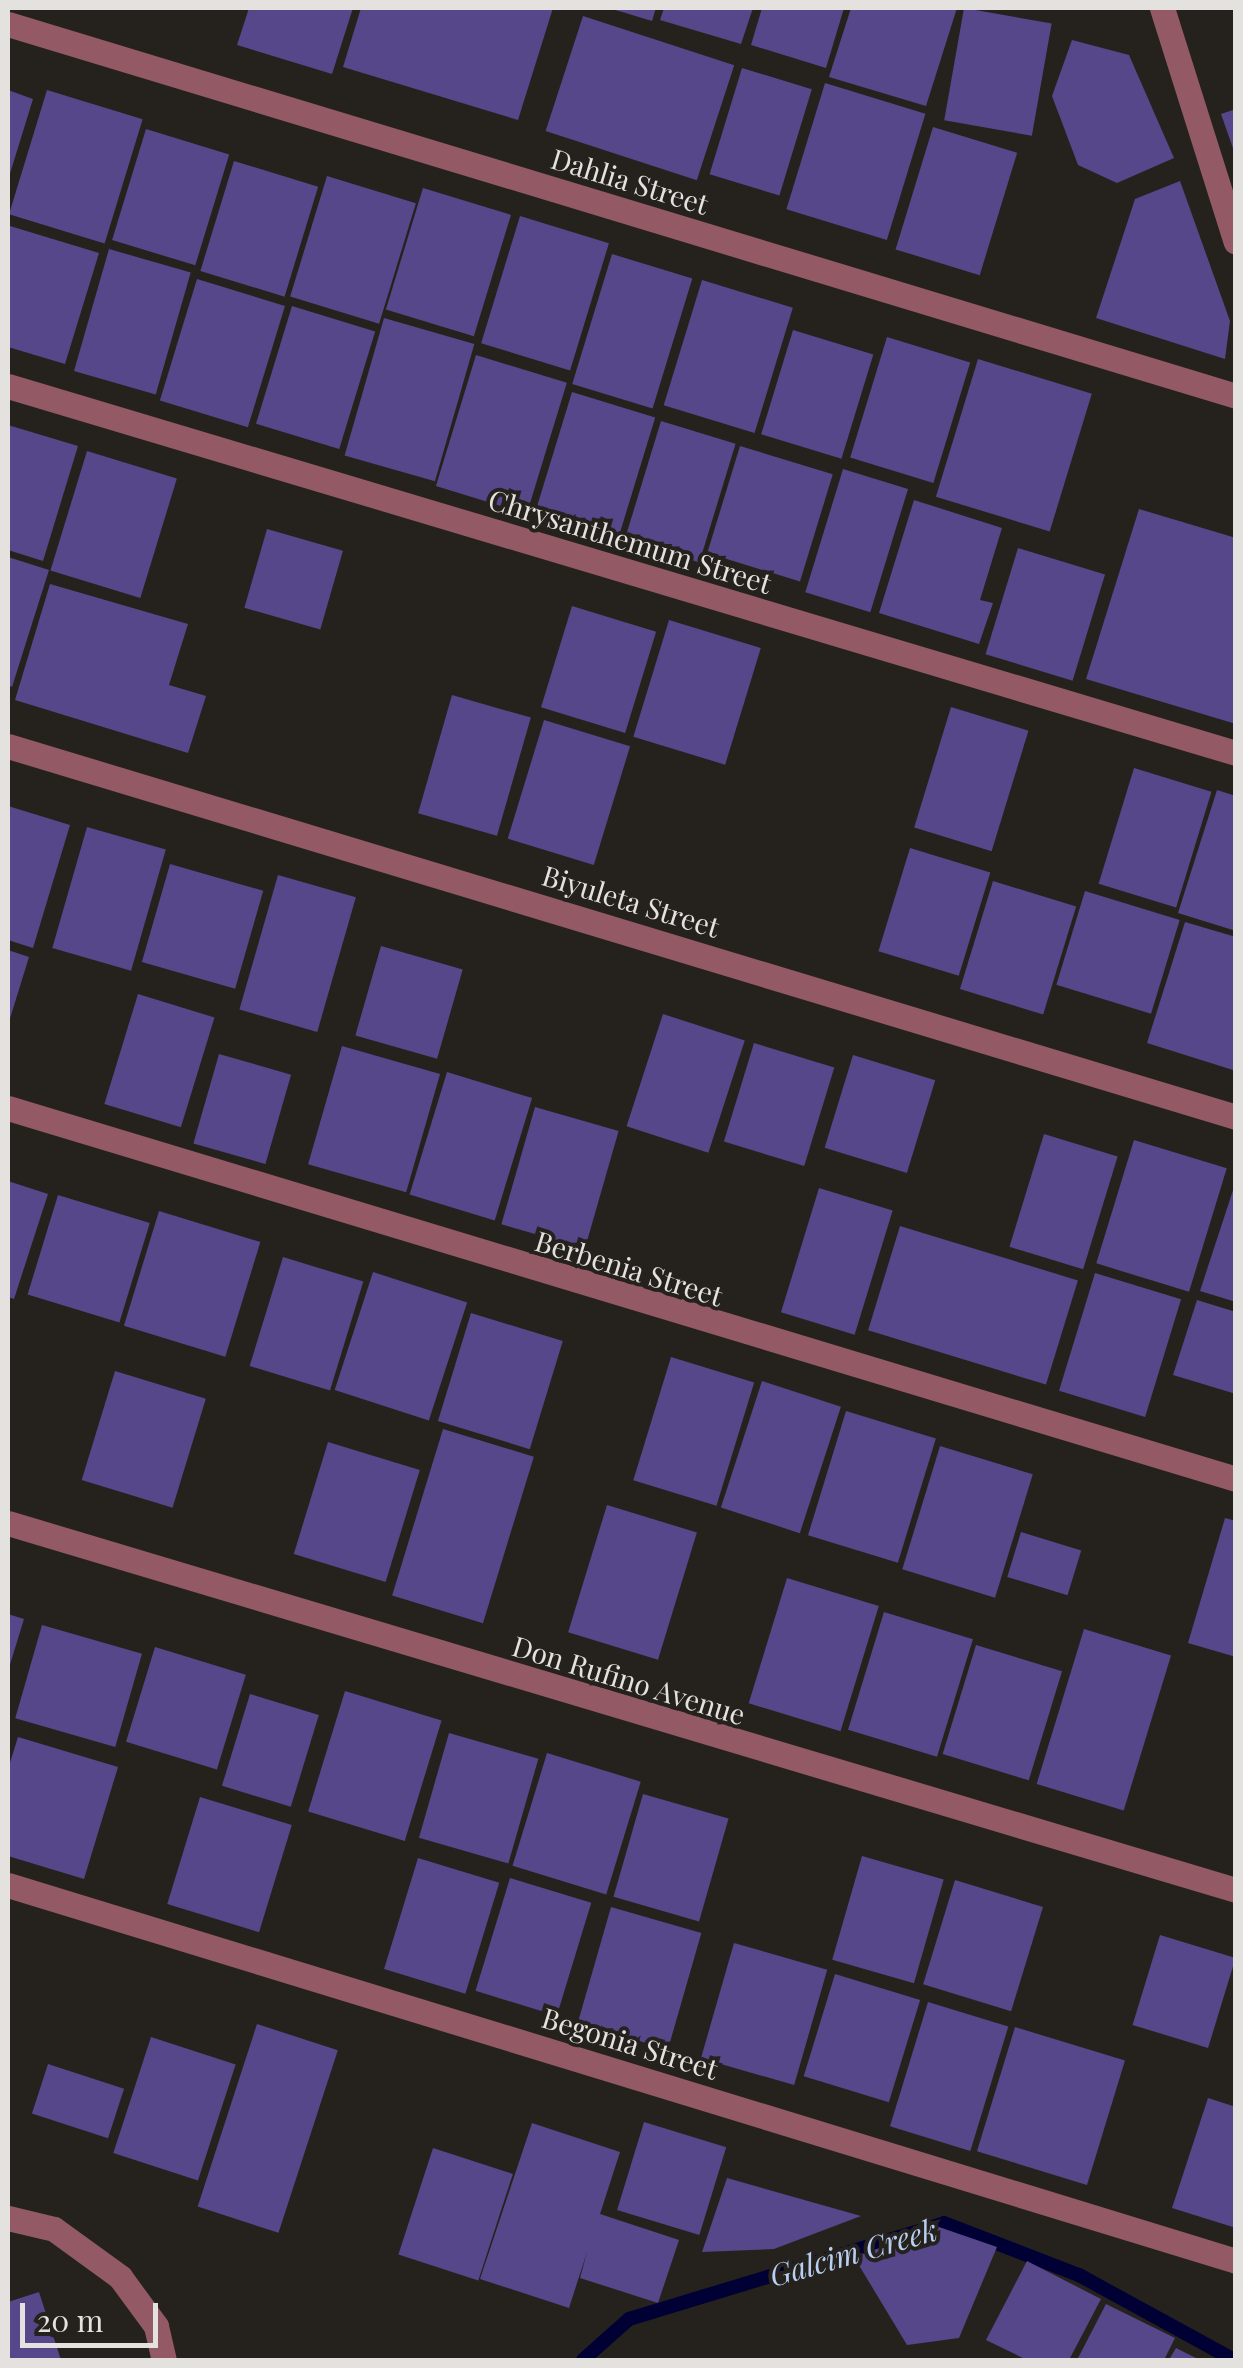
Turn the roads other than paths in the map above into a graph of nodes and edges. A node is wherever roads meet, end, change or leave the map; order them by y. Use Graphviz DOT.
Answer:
graph roads {
  1 [pos="1162,8"];
  2 [pos="8,24"];
  3 [pos="1236,242"];
  4 [pos="8,386"];
  5 [pos="1236,396"];
  6 [pos="8,746"];
  7 [pos="1236,753"];
  8 [pos="8,1108"];
  9 [pos="1236,1117"];
  10 [pos="1236,1479"];
  11 [pos="8,1524"];
  12 [pos="8,1884"];
  13 [pos="1236,1890"];
  14 [pos="8,2218"];
  15 [pos="1236,2260"];
  16 [pos="164,2360"];
  1 -- 3 [label="street"];
  2 -- 5 [label="street, Dahlia Street"];
  4 -- 7 [label="street, Chrysanthemum Street"];
  6 -- 9 [label="street, Biyuleta Street"];
  8 -- 10 [label="street, Berbenia Street"];
  11 -- 13 [label="street, Don Rufino Avenue"];
  12 -- 15 [label="street, Begonia Street"];
  14 -- 16 [label="street"];
}
